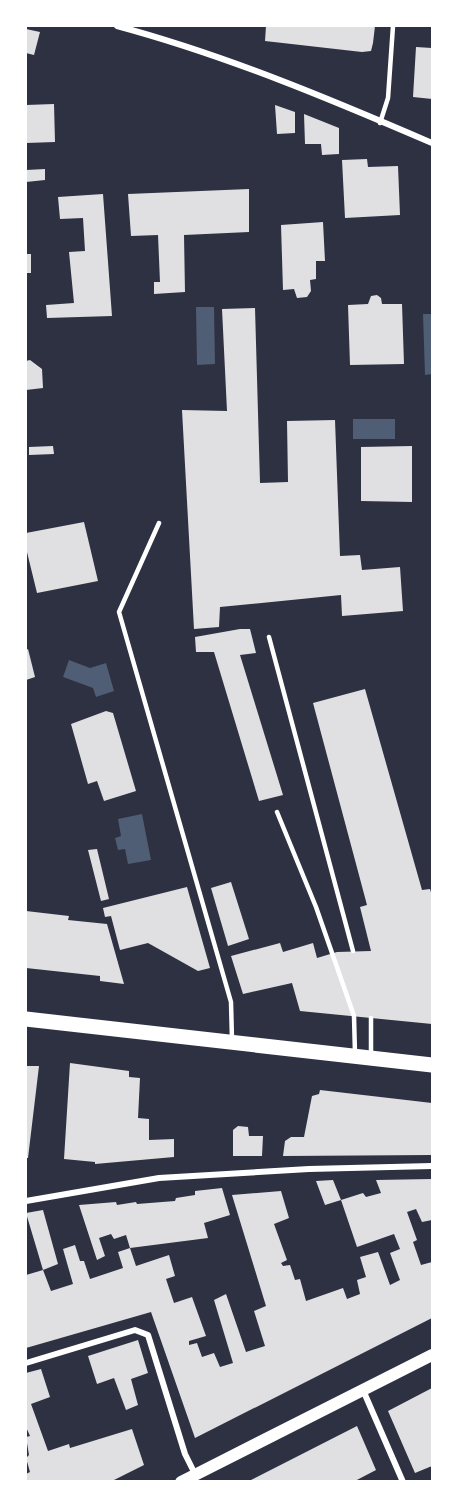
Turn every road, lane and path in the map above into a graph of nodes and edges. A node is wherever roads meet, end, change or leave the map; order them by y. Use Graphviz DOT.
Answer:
graph roads {
  1 [pos="117,26"];
  2 [pos="393,26"];
  3 [pos="380,123"];
  4 [pos="432,144"];
  5 [pos="159,524"];
  6 [pos="268,637"];
  7 [pos="277,812"];
  8 [pos="353,951"];
  9 [pos="26,1018"];
  10 [pos="371,1018"];
  11 [pos="232,1042"];
  12 [pos="363,1057"];
  13 [pos="432,1065"];
  14 [pos="432,1166"];
  15 [pos="26,1201"];
  16 [pos="432,1355"];
  17 [pos="26,1363"];
  18 [pos="363,1390"];
  19 [pos="195,1474"];
  20 [pos="181,1482"];
  21 [pos="403,1482"];
  1 -- 3 [label="street"];
  2 -- 3 [label="lane"];
  3 -- 4 [label="street"];
  5 -- 11 [label="lane"];
  6 -- 8 [label="lane"];
  7 -- 12 [label="lane"];
  9 -- 11 [label="main road"];
  10 -- 12 [label="lane"];
  11 -- 12 [label="main road"];
  12 -- 13 [label="main road"];
  14 -- 15 [label="street"];
  16 -- 18 [label="main road"];
  17 -- 19 [label="street"];
  18 -- 19 [label="main road"];
  18 -- 21 [label="street"];
  19 -- 20 [label="main road"];
}
